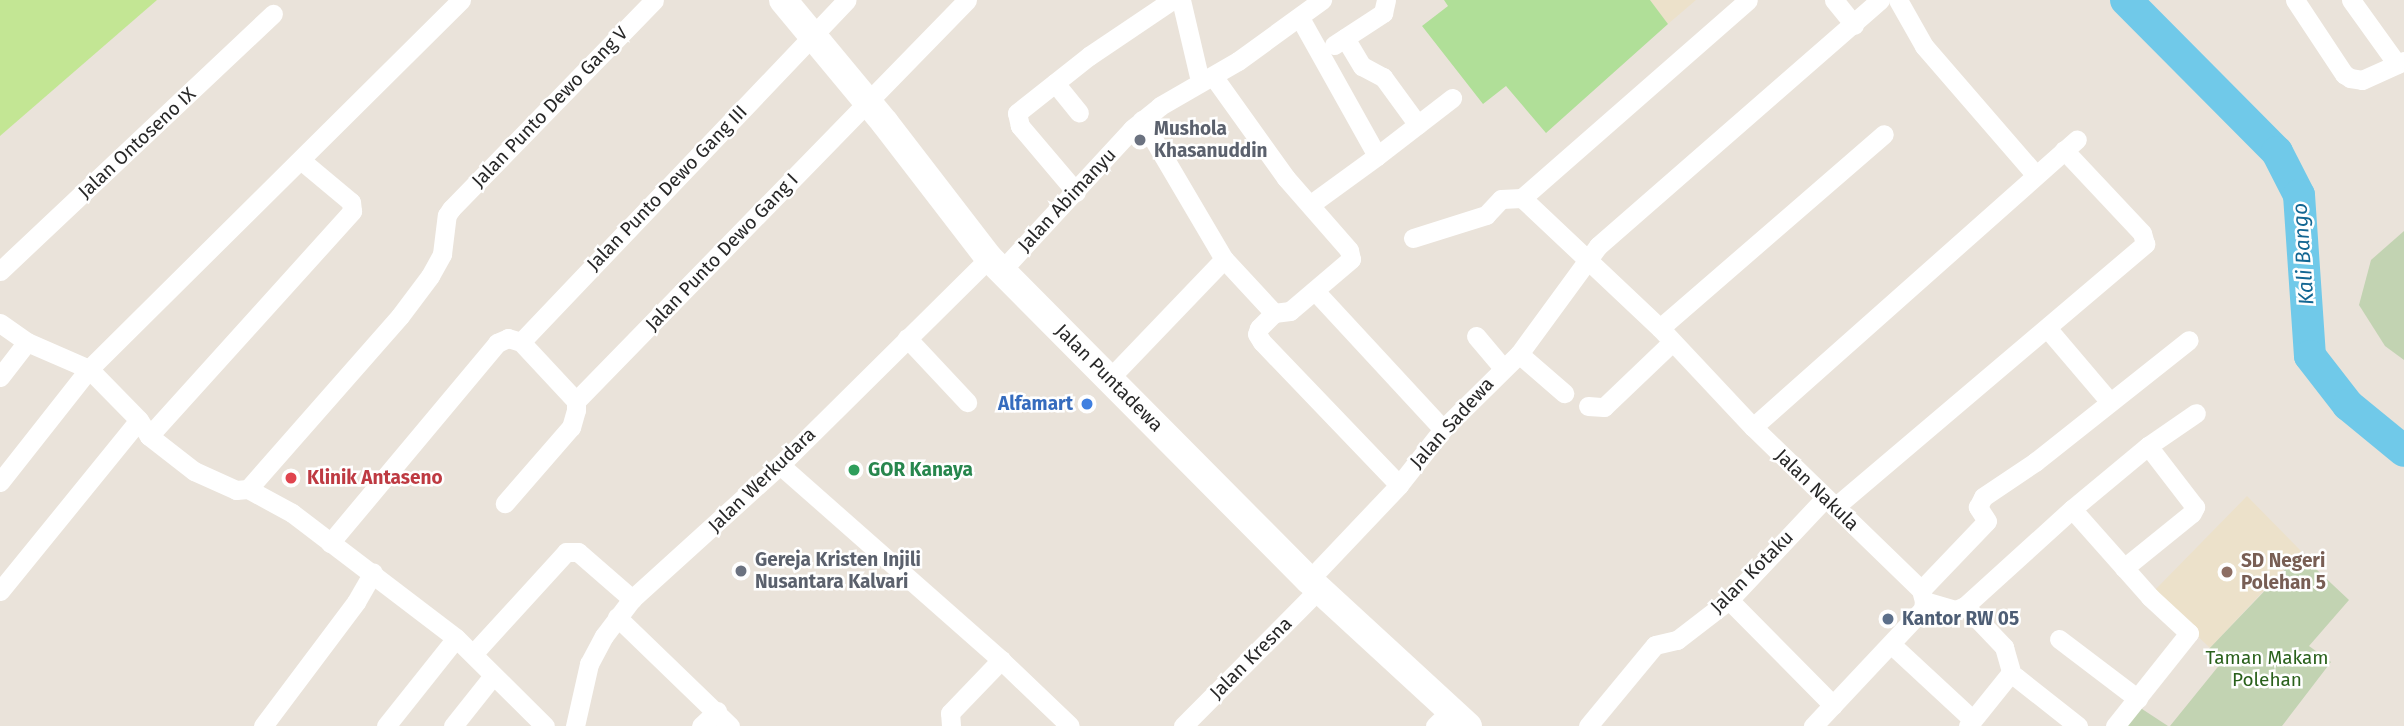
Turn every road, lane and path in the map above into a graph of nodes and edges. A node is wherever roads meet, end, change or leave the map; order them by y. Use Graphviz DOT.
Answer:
graph roads {
  1 [pos="461,0"];
  2 [pos="654,0"];
  3 [pos="783,0"];
  4 [pos="846,0"];
  5 [pos="967,0"];
  6 [pos="1172,0"];
  7 [pos="1181,0"];
  8 [pos="1322,0"];
  9 [pos="1386,0"];
  10 [pos="1748,0"];
  11 [pos="1834,0"];
  12 [pos="1880,0"];
  13 [pos="1898,0"];
  14 [pos="2295,0"];
  15 [pos="2351,0"];
  16 [pos="273,14"];
  17 [pos="1300,18"];
  18 [pos="1854,25"];
  19 [pos="813,34"];
  20 [pos="1345,38"];
  21 [pos="1320,54"];
  22 [pos="2400,62"];
  23 [pos="1206,78"];
  24 [pos="1055,83"];
  25 [pos="1452,98"];
  26 [pos="867,102"];
  27 [pos="1079,113"];
  28 [pos="1143,120"];
  29 [pos="1418,125"];
  30 [pos="1884,134"];
  31 [pos="1377,156"];
  32 [pos="302,161"];
  33 [pos="2035,174"];
  34 [pos="1076,192"];
  35 [pos="1522,198"];
  36 [pos="1311,204"];
  37 [pos="1413,238"];
  38 [pos="1224,259"];
  39 [pos="1589,261"];
  40 [pos="996,264"];
  41 [pos="0,271"];
  42 [pos="1315,290"];
  43 [pos="1274,313"];
  44 [pos="0,323"];
  45 [pos="2048,328"];
  46 [pos="1666,335"];
  47 [pos="1476,336"];
  48 [pos="906,338"];
  49 [pos="2189,341"];
  50 [pos="27,342"];
  51 [pos="521,342"];
  52 [pos="1519,354"];
  53 [pos="1503,368"];
  54 [pos="89,369"];
  55 [pos="0,377"];
  56 [pos="1110,379"];
  57 [pos="1564,393"];
  58 [pos="576,401"];
  59 [pos="967,402"];
  60 [pos="2110,402"];
  61 [pos="1588,406"];
  62 [pos="2196,413"];
  63 [pos="1753,427"];
  64 [pos="144,428"];
  65 [pos="1443,429"];
  66 [pos="2148,446"];
  67 [pos="780,465"];
  68 [pos="0,482"];
  69 [pos="1399,485"];
  70 [pos="248,489"];
  71 [pos="505,502"];
  72 [pos="1830,503"];
  73 [pos="2072,509"];
  74 [pos="330,543"];
  75 [pos="2124,568"];
  76 [pos="373,572"];
  77 [pos="1314,585"];
  78 [pos="0,591"];
  79 [pos="1922,596"];
  80 [pos="632,599"];
  81 [pos="1730,600"];
  82 [pos="1965,606"];
  83 [pos="617,617"];
  84 [pos="456,638"];
  85 [pos="2059,639"];
  86 [pos="1892,645"];
  87 [pos="473,654"];
  88 [pos="1001,660"];
  89 [pos="2011,675"];
  90 [pos="492,677"];
  91 [pos="2138,699"];
  92 [pos="1833,705"];
  93 [pos="724,719"];
  94 [pos="1451,721"];
  95 [pos="1971,723"];
  96 [pos="263,726"];
  97 [pos="386,726"];
  98 [pos="453,726"];
  99 [pos="545,726"];
  100 [pos="575,726"];
  101 [pos="701,726"];
  102 [pos="951,726"];
  103 [pos="1070,726"];
  104 [pos="1183,726"];
  105 [pos="1588,726"];
  106 [pos="1813,726"];
  107 [pos="2078,726"];
  108 [pos="2115,726"];
  1 -- 32 [label="street"];
  2 -- 70 [label="street, Jalan Punto Dewo Gang V"];
  3 -- 19 [label="street, Jalan Puntadewa"];
  4 -- 19 [label="street, Jalan Punto Dewo Gang III"];
  5 -- 26 [label="street, Jalan Punto Dewo Gang I"];
  6 -- 24 [label="street"];
  7 -- 23 [label="street"];
  8 -- 17 [label="street, Jalan Abimanyu"];
  9 -- 20 [label="street"];
  10 -- 35 [label="street"];
  11 -- 18 [label="street"];
  12 -- 18 [label="street, Jalan Sadewa"];
  13 -- 33 [label="street"];
  14 -- 22 [label="street"];
  15 -- 22 [label="street"];
  16 -- 41 [label="street, Jalan Ontoseno IX"];
  17 -- 21 [label="street"];
  17 -- 23 [label="street, Jalan Abimanyu"];
  18 -- 39 [label="street, Jalan Sadewa"];
  19 -- 26 [label="street, Jalan Puntadewa"];
  19 -- 51 [label="street, Jalan Punto Dewo Gang III"];
  20 -- 21 [label="street"];
  20 -- 29 [label="street"];
  21 -- 31 [label="street"];
  23 -- 28 [label="street, Jalan Abimanyu"];
  23 -- 36 [label="street"];
  24 -- 27 [label="street"];
  24 -- 34 [label="street"];
  25 -- 29 [label="street"];
  26 -- 40 [label="street, Jalan Puntadewa"];
  26 -- 58 [label="street, Jalan Punto Dewo Gang I"];
  28 -- 34 [label="street, Jalan Abimanyu"];
  28 -- 38 [label="street"];
  29 -- 31 [label="street"];
  30 -- 46 [label="street"];
  31 -- 36 [label="street"];
  32 -- 54 [label="street"];
  32 -- 64 [label="street"];
  33 -- 45 [label="street, Jalan Kotaku"];
  33 -- 63 [label="street"];
  34 -- 40 [label="street, Jalan Abimanyu"];
  35 -- 37 [label="street"];
  35 -- 39 [label="street"];
  36 -- 42 [label="street"];
  38 -- 43 [label="street"];
  38 -- 56 [label="street"];
  39 -- 46 [label="street, Jalan Nakula"];
  39 -- 52 [label="street, Jalan Sadewa"];
  40 -- 48 [label="street, Jalan Werkudara"];
  40 -- 56 [label="street, Jalan Puntadewa"];
  42 -- 43 [label="street"];
  42 -- 65 [label="street"];
  43 -- 69 [label="street"];
  44 -- 50 [label="street"];
  45 -- 60 [label="street"];
  45 -- 72 [label="street, Jalan Kotaku"];
  46 -- 61 [label="street"];
  46 -- 63 [label="street, Jalan Nakula"];
  47 -- 53 [label="street"];
  48 -- 59 [label="street"];
  48 -- 67 [label="street, Jalan Werkudara"];
  49 -- 60 [label="street"];
  50 -- 54 [label="street"];
  50 -- 55 [label="street"];
  51 -- 58 [label="street"];
  51 -- 74 [label="street"];
  52 -- 53 [label="street, Jalan Sadewa"];
  52 -- 57 [label="street"];
  53 -- 65 [label="street, Jalan Sadewa"];
  54 -- 64 [label="street"];
  54 -- 68 [label="street"];
  56 -- 77 [label="street, Jalan Puntadewa"];
  58 -- 71 [label="street"];
  60 -- 79 [label="street"];
  62 -- 66 [label="street"];
  63 -- 72 [label="street, Jalan Nakula"];
  64 -- 70 [label="street"];
  64 -- 78 [label="street"];
  65 -- 69 [label="street, Jalan Sadewa"];
  66 -- 73 [label="street"];
  66 -- 75 [label="street"];
  67 -- 80 [label="street, Jalan Werkudara"];
  67 -- 88 [label="street"];
  69 -- 77 [label="street, Jalan Sadewa"];
  70 -- 74 [label="street"];
  72 -- 79 [label="street, Jalan Nakula"];
  72 -- 81 [label="street, Jalan Kotaku"];
  73 -- 75 [label="street"];
  73 -- 82 [label="street"];
  74 -- 76 [label="street"];
  75 -- 91 [label="street"];
  76 -- 84 [label="street"];
  76 -- 96 [label="street"];
  77 -- 94 [label="street, Jalan Puntadewa"];
  77 -- 104 [label="street, Jalan Kresna"];
  79 -- 82 [label="street"];
  79 -- 86 [label="street"];
  80 -- 83 [label="street, Jalan Werkudara"];
  80 -- 87 [label="street"];
  81 -- 92 [label="street"];
  81 -- 105 [label="street, Jalan Kotaku"];
  82 -- 89 [label="street"];
  83 -- 93 [label="street"];
  83 -- 100 [label="street, Jalan Werkudara"];
  84 -- 87 [label="street"];
  84 -- 97 [label="street"];
  85 -- 91 [label="street"];
  86 -- 92 [label="street"];
  86 -- 95 [label="street"];
  87 -- 90 [label="street"];
  88 -- 102 [label="street"];
  88 -- 103 [label="street"];
  89 -- 95 [label="street"];
  89 -- 107 [label="street"];
  90 -- 98 [label="street"];
  90 -- 99 [label="street"];
  91 -- 108 [label="street"];
  92 -- 106 [label="street"];
  93 -- 101 [label="street"];
}
